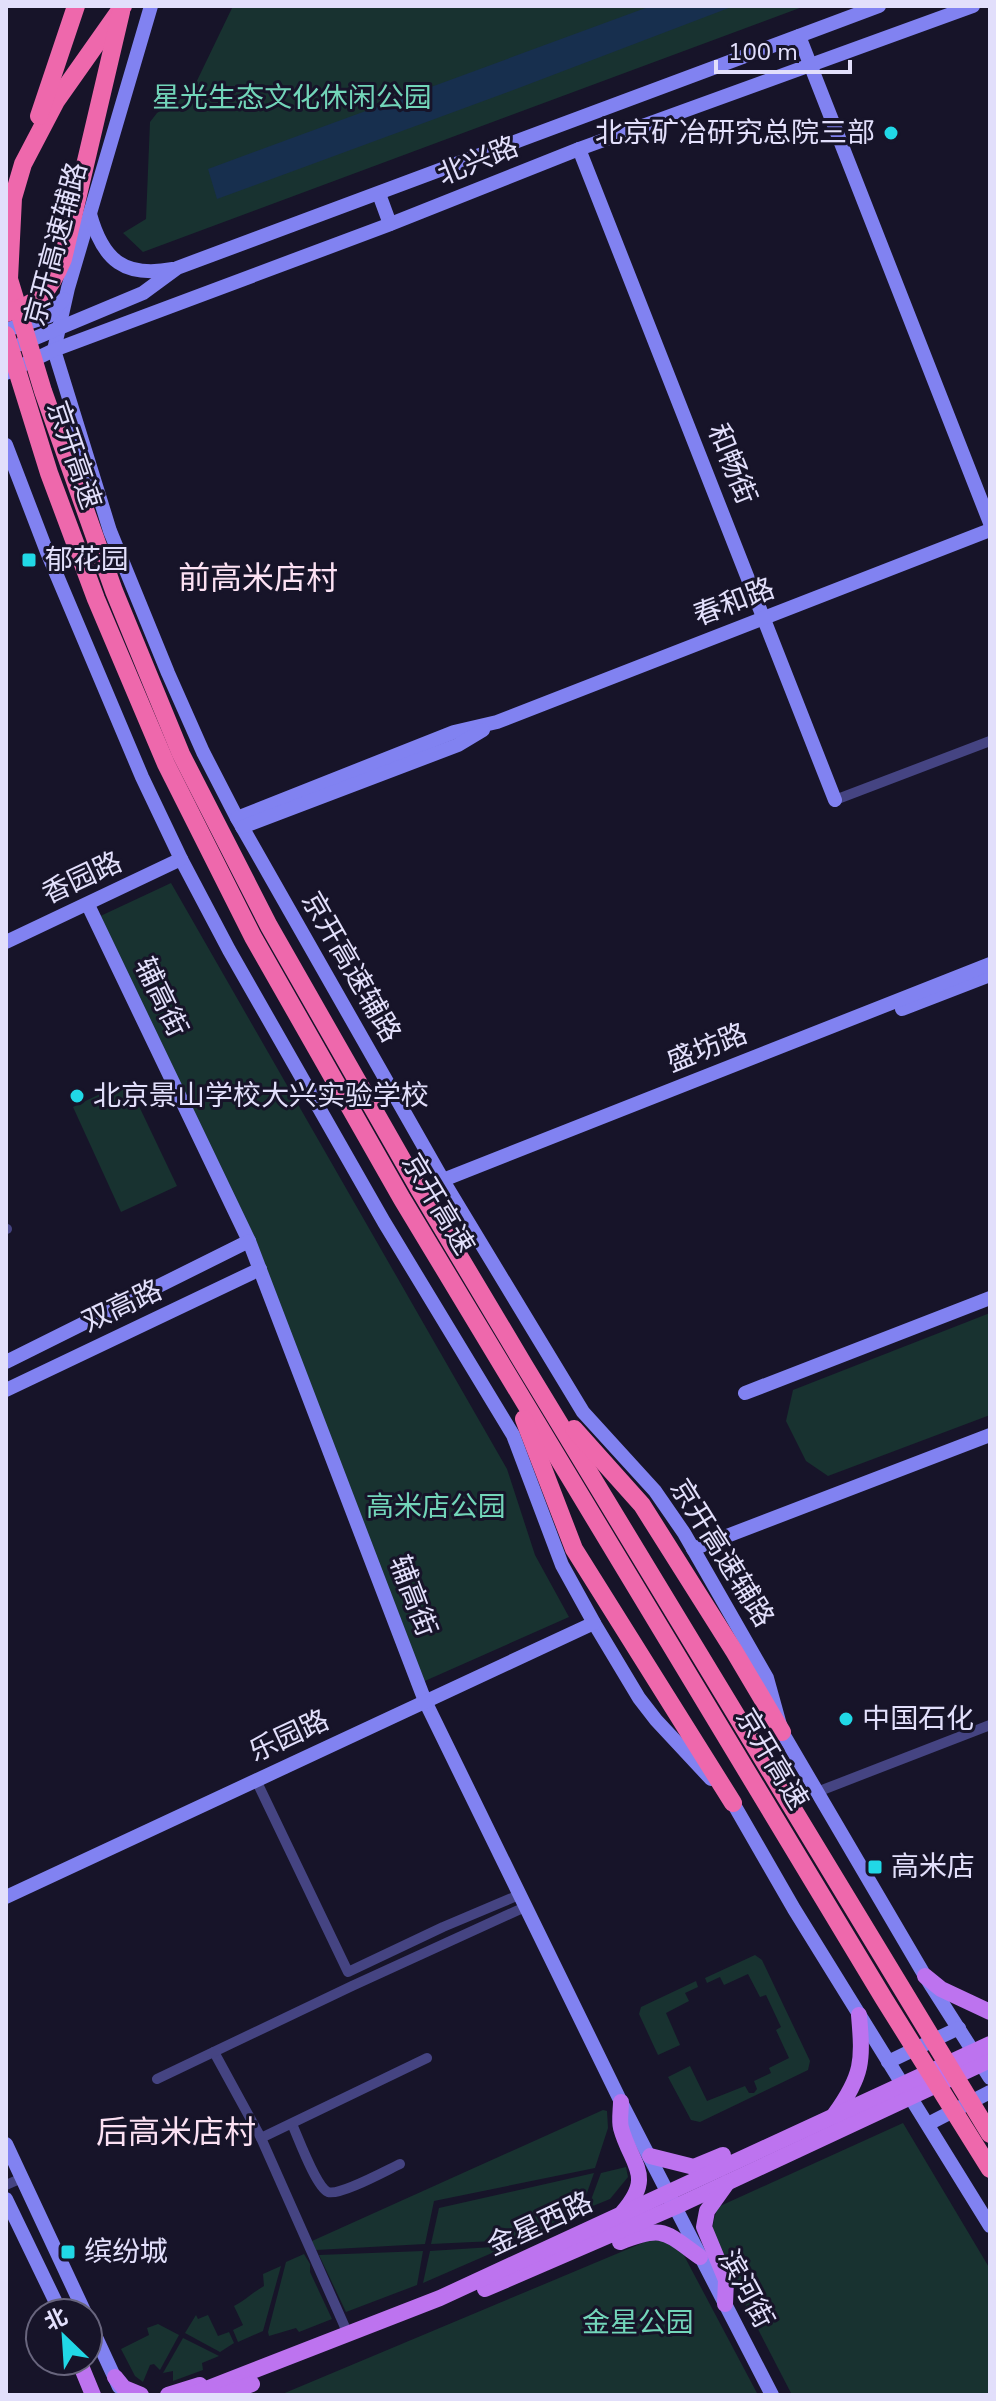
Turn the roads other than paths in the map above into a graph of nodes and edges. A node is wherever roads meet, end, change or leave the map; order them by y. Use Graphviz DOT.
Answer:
graph roads {
  1 [pos="76,6"];
  2 [pos="123,6"];
  3 [pos="151,6"];
  4 [pos="879,6"];
  5 [pos="973,6"];
  6 [pos="799,36"];
  7 [pos="809,67"];
  8 [pos="579,149"];
  9 [pos="23,164"];
  10 [pos="379,194"];
  11 [pos="90,214"];
  12 [pos="390,224"];
  13 [pos="177,268"];
  14 [pos="8,271"];
  15 [pos="66,297"];
  16 [pos="6,313"];
  17 [pos="58,330"];
  18 [pos="6,332"];
  19 [pos="6,350"];
  20 [pos="54,350"];
  21 [pos="6,373"];
  22 [pos="6,445"];
  23 [pos="990,523"];
  24 [pos="990,530"];
  25 [pos="765,618"];
  26 [pos="990,741"];
  27 [pos="835,800"];
  28 [pos="239,822"];
  29 [pos="181,859"];
  30 [pos="88,905"];
  31 [pos="6,942"];
  32 [pos="990,964"];
  33 [pos="990,975"];
  34 [pos="445,1185"];
  35 [pos="249,1241"];
  36 [pos="260,1269"];
  37 [pos="990,1298"];
  38 [pos="6,1362"];
  39 [pos="516,1370"];
  40 [pos="6,1390"];
  41 [pos="745,1393"];
  42 [pos="990,1435"];
  43 [pos="693,1549"];
  44 [pos="594,1623"];
  45 [pos="425,1701"];
  46 [pos="990,1725"];
  47 [pos="782,1732"];
  48 [pos="256,1780"];
  49 [pos="817,1792"];
  50 [pos="733,1803"];
  51 [pos="6,1897"];
  52 [pos="522,1901"];
  53 [pos="925,1976"];
  54 [pos="990,2012"];
  55 [pos="859,2015"];
  56 [pos="959,2028"];
  57 [pos="990,2044"];
  58 [pos="214,2052"];
  59 [pos="427,2058"];
  60 [pos="888,2062"];
  61 [pos="984,2063"];
  62 [pos="157,2079"];
  63 [pos="907,2091"];
  64 [pos="990,2092"];
  65 [pos="621,2102"];
  66 [pos="834,2115"];
  67 [pos="972,2121"];
  68 [pos="292,2124"];
  69 [pos="928,2124"];
  70 [pos="990,2134"];
  71 [pos="261,2138"];
  72 [pos="6,2144"];
  73 [pos="767,2146"];
  74 [pos="650,2156"];
  75 [pos="400,2164"];
  76 [pos="990,2169"];
  77 [pos="22,2178"];
  78 [pos="728,2182"];
  79 [pos="6,2185"];
  80 [pos="6,2199"];
  81 [pos="672,2200"];
  82 [pos="620,2215"];
  83 [pos="990,2226"];
  84 [pos="572,2251"];
  85 [pos="700,2257"];
  86 [pos="53,2297"];
  87 [pos="78,2297"];
  88 [pos="725,2304"];
  89 [pos="348,2334"];
  90 [pos="104,2354"];
  91 [pos="91,2377"];
  92 [pos="115,2377"];
  93 [pos="226,2388"];
  94 [pos="101,2395"];
  95 [pos="123,2395"];
  96 [pos="141,2395"];
  97 [pos="168,2395"];
  98 [pos="191,2395"];
  99 [pos="772,2395"];
  1 -- 9 [label="highway"];
  2 -- 9 [label="highway"];
  2 -- 16 [label="highway"];
  3 -- 11 [label="main road, 京开高速辅路"];
  4 -- 6 [label="main road, 北兴路"];
  5 -- 7 [label="main road, 北兴路"];
  6 -- 7 [label="main road"];
  6 -- 10 [label="main road, 北兴路"];
  7 -- 8 [label="main road, 北兴路"];
  7 -- 23 [label="main road"];
  8 -- 12 [label="main road, 北兴路"];
  8 -- 25 [label="main road, 和畅街"];
  9 -- 14 [label="highway, 京开高速"];
  10 -- 12 [label="main road"];
  10 -- 13 [label="main road, 北兴路"];
  11 -- 13 [label="main road"];
  11 -- 15 [label="main road, 京开高速辅路"];
  12 -- 20 [label="main road, 北兴路"];
  13 -- 17 [label="main road, 北兴路"];
  14 -- 39 [label="highway, 京开高速"];
  15 -- 17 [label="main road, 京开高速辅路"];
  15 -- 18 [label="main road"];
  17 -- 19 [label="main road, 北兴路"];
  17 -- 20 [label="main road, 京开高速辅路"];
  18 -- 39 [label="highway, 京开高速"];
  20 -- 21 [label="main road, 北兴路"];
  20 -- 28 [label="main road, 京开高速辅路"];
  22 -- 29 [label="main road"];
  24 -- 25 [label="main road, 春和路"];
  25 -- 27 [label="main road, 和畅街"];
  25 -- 28 [label="main road, 春和路"];
  26 -- 27 [label="street"];
  28 -- 34 [label="main road, 京开高速辅路"];
  29 -- 30 [label="main road, 香园路"];
  29 -- 44 [label="main road"];
  30 -- 31 [label="main road, 香园路"];
  30 -- 35 [label="main road, 辅高街"];
  32 -- 34 [label="main road, 盛坊路"];
  33 -- 34 [label="main road, 盛坊路"];
  34 -- 43 [label="main road, 京开高速辅路"];
  35 -- 36 [label="main road, 辅高街"];
  35 -- 38 [label="main road, 双高路"];
  36 -- 40 [label="main road, 双高路"];
  36 -- 45 [label="main road, 辅高街"];
  37 -- 41 [label="main road"];
  39 -- 47 [label="highway"];
  39 -- 50 [label="highway"];
  39 -- 67 [label="highway, 京开高速"];
  39 -- 67 [label="highway, 京开高速"];
  42 -- 43 [label="main road"];
  43 -- 47 [label="main road, 京开高速辅路"];
  44 -- 45 [label="main road, 乐园路"];
  44 -- 50 [label="main road"];
  45 -- 48 [label="main road, 乐园路"];
  45 -- 52 [label="main road, 辅高街"];
  46 -- 49 [label="street"];
  47 -- 49 [label="main road, 京开高速辅路"];
  48 -- 51 [label="main road, 乐园路"];
  48 -- 52 [label="street"];
  49 -- 53 [label="main road, 京开高速辅路"];
  50 -- 55 [label="main road"];
  52 -- 58 [label="street"];
  52 -- 65 [label="main road, 辅高街"];
  53 -- 54 [label="main road"];
  53 -- 56 [label="main road, 京开高速辅路"];
  55 -- 60 [label="main road"];
  55 -- 66 [label="main road"];
  56 -- 60 [label="main road"];
  56 -- 61 [label="main road, 京开高速辅路"];
  57 -- 61 [label="main road"];
  58 -- 62 [label="street"];
  58 -- 71 [label="street"];
  59 -- 68 [label="street"];
  60 -- 63 [label="main road"];
  61 -- 63 [label="main road"];
  63 -- 66 [label="main road, 金星西路"];
  63 -- 69 [label="main road"];
  63 -- 78 [label="main road, 金星西路"];
  64 -- 69 [label="main road"];
  65 -- 74 [label="main road, 辅高街"];
  65 -- 82 [label="main road"];
  66 -- 73 [label="main road, 金星西路"];
  67 -- 70 [label="highway"];
  67 -- 76 [label="highway"];
  68 -- 71 [label="street"];
  68 -- 75 [label="street"];
  69 -- 83 [label="main road"];
  71 -- 89 [label="street"];
  72 -- 77 [label="main road"];
  73 -- 74 [label="main road"];
  73 -- 81 [label="main road, 金星西路"];
  74 -- 81 [label="main road, 辅高街"];
  77 -- 79 [label="street"];
  77 -- 87 [label="main road"];
  78 -- 81 [label="main road, 金星西路"];
  78 -- 88 [label="main road"];
  80 -- 86 [label="main road"];
  81 -- 82 [label="main road, 金星西路"];
  81 -- 84 [label="main road, 金星西路"];
  81 -- 85 [label="main road, 滨河街"];
  82 -- 89 [label="main road, 金星西路"];
  84 -- 85 [label="main road"];
  84 -- 93 [label="main road, 金星西路"];
  85 -- 88 [label="main road, 滨河街"];
  88 -- 99 [label="main road, 滨河街"];
  89 -- 93 [label="main road, 金星西路"];
  90 -- 92 [label="main road"];
  91 -- 94 [label="main road"];
  92 -- 95 [label="main road"];
  92 -- 96 [label="main road"];
  93 -- 97 [label="main road"];
  93 -- 98 [label="main road, 金星西路"];
}
